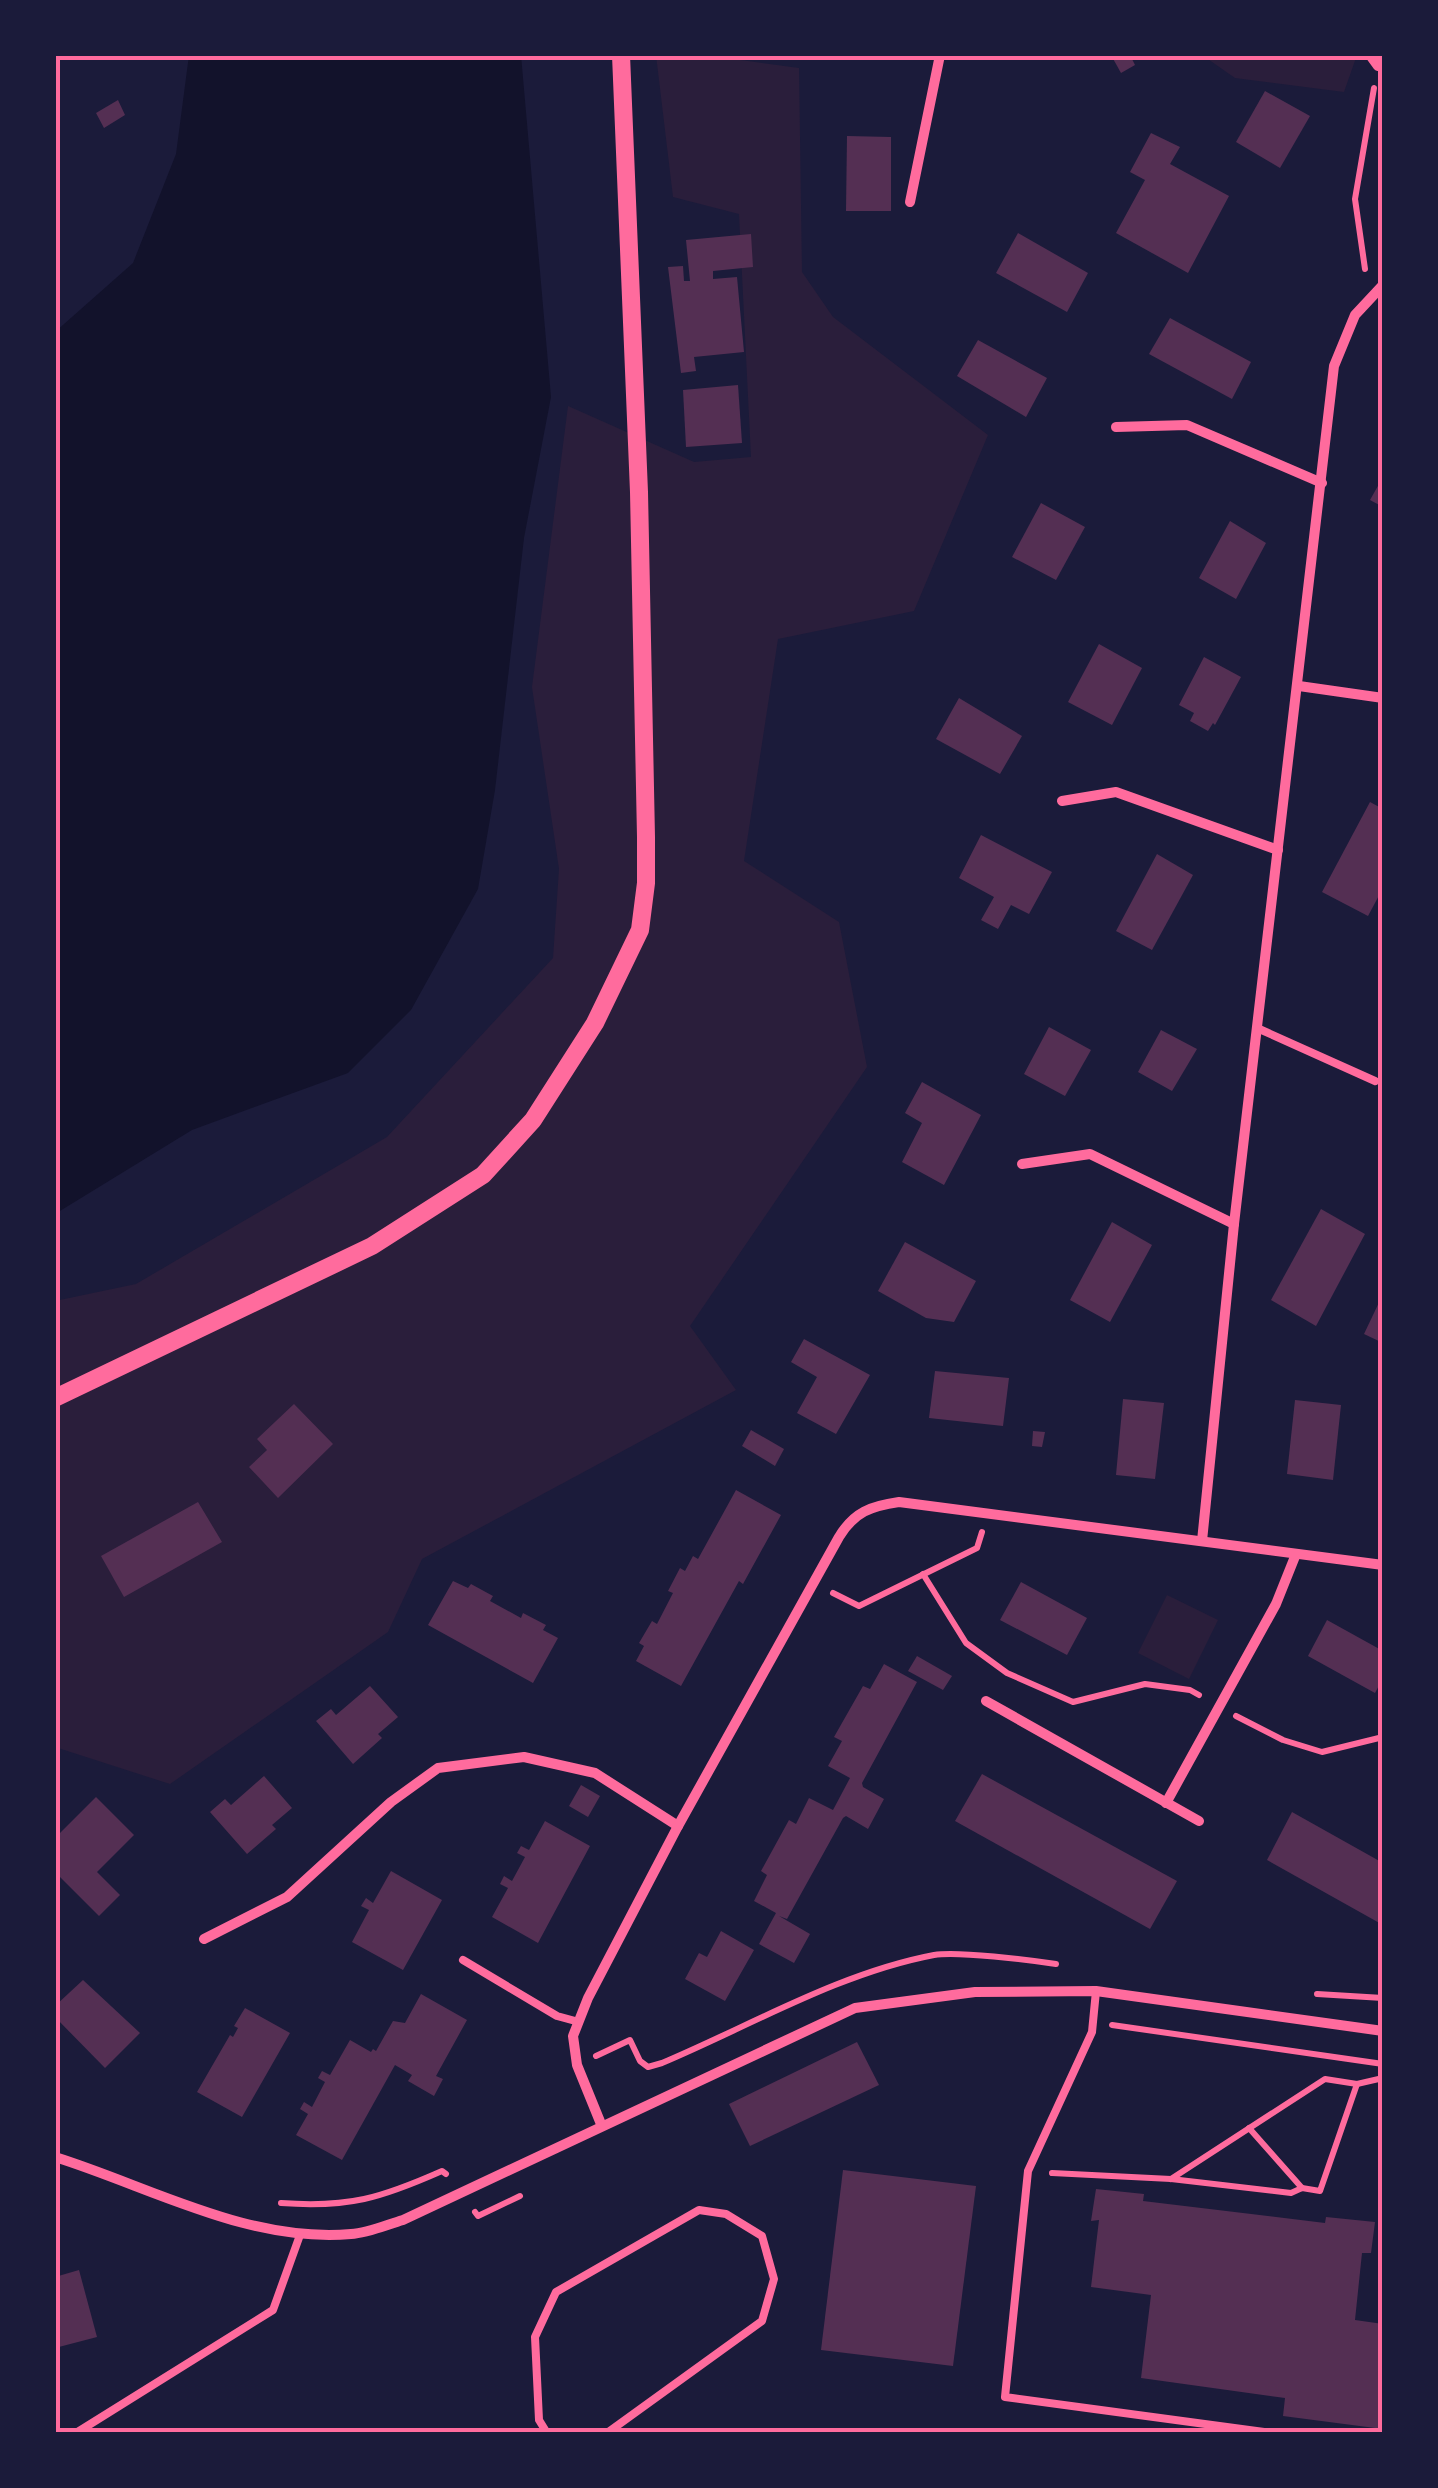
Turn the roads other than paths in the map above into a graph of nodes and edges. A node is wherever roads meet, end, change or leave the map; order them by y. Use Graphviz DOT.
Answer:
graph roads {
  1 [pos="621,55"];
  2 [pos="940,55"];
  3 [pos="1370,55"];
  4 [pos="1378,66"];
  5 [pos="910,202"];
  6 [pos="1383,285"];
  7 [pos="1116,427"];
  8 [pos="1322,483"];
  9 [pos="1299,686"];
  10 [pos="1383,698"];
  11 [pos="1062,802"];
  12 [pos="1278,850"];
  13 [pos="1257,1028"];
  14 [pos="1375,1081"];
  15 [pos="1022,1164"];
  16 [pos="1234,1224"];
  17 [pos="55,1398"];
  18 [pos="1202,1542"];
  19 [pos="1296,1554"];
  20 [pos="1383,1565"];
  21 [pos="986,1701"];
  22 [pos="1166,1803"];
  23 [pos="1199,1821"];
  24 [pos="678,1826"];
  25 [pos="204,1939"];
  26 [pos="463,1960"];
  27 [pos="1096,1991"];
  28 [pos="579,2022"];
  29 [pos="1383,2031"];
  30 [pos="601,2124"];
  31 [pos="55,2157"];
  32 [pos="300,2236"];
  33 [pos="76,2433"];
  34 [pos="548,2433"];
  35 [pos="607,2433"];
  36 [pos="1272,2433"];
  1 -- 17 [label="street"];
  2 -- 5 [label="street"];
  3 -- 4 [label="street"];
  6 -- 8 [label="street"];
  7 -- 8 [label="street"];
  8 -- 9 [label="street"];
  9 -- 10 [label="street"];
  9 -- 12 [label="street"];
  11 -- 12 [label="street"];
  12 -- 13 [label="street"];
  13 -- 14 [label="lane"];
  13 -- 16 [label="street"];
  15 -- 16 [label="street"];
  16 -- 18 [label="street"];
  18 -- 19 [label="street"];
  18 -- 24 [label="street"];
  19 -- 20 [label="street"];
  19 -- 22 [label="street"];
  21 -- 22 [label="street"];
  22 -- 23 [label="street"];
  24 -- 25 [label="street"];
  24 -- 28 [label="street"];
  26 -- 28 [label="lane"];
  27 -- 29 [label="street"];
  27 -- 30 [label="street"];
  27 -- 36 [label="lane"];
  28 -- 30 [label="street"];
  30 -- 32 [label="street"];
  31 -- 32 [label="street"];
  32 -- 33 [label="lane"];
  34 -- 35 [label="lane"];
}
